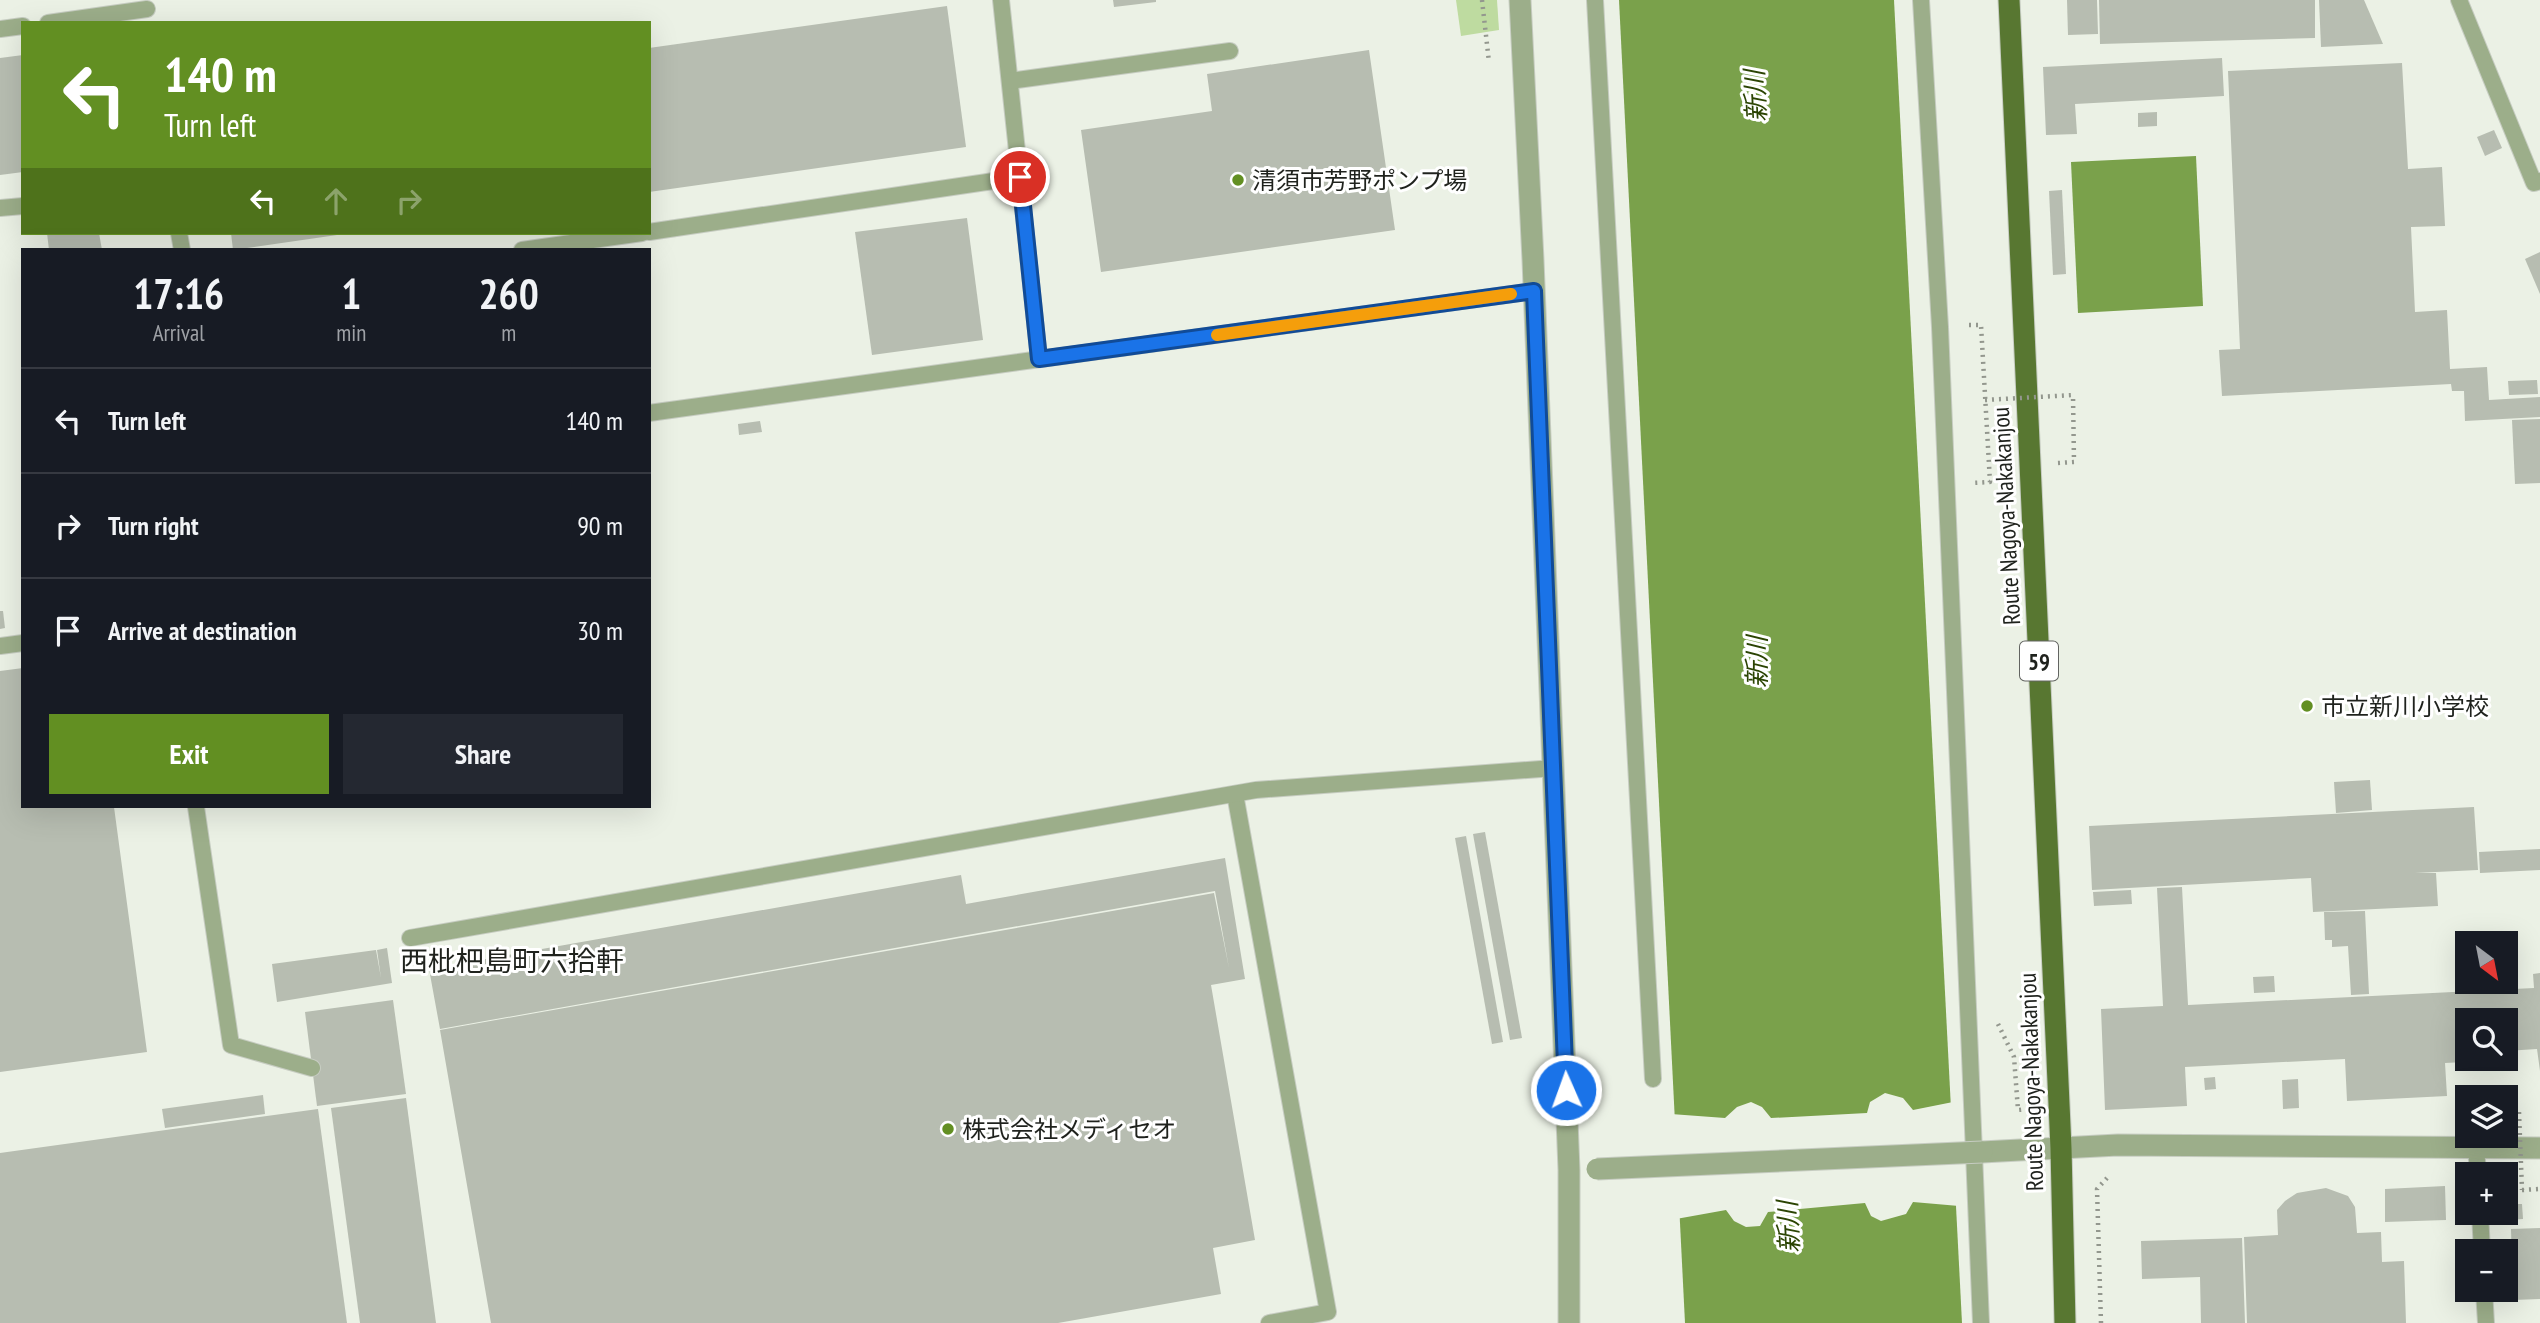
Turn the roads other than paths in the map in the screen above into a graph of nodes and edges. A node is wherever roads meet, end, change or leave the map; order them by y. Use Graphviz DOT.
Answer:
graph roads {
  1 [pos="1001,0"];
  2 [pos="1520,0"];
  3 [pos="1595,0"];
  4 [pos="1921,0"];
  5 [pos="2009,0"];
  6 [pos="2459,0"];
  7 [pos="147,11"];
  8 [pos="64,21"];
  9 [pos="21,26"];
  10 [pos="0,29"];
  11 [pos="1230,51"];
  12 [pos="1010,80"];
  13 [pos="1020,177"];
  14 [pos="2540,181"];
  15 [pos="21,206"];
  16 [pos="0,208"];
  17 [pos="651,232"];
  18 [pos="623,243"];
  19 [pos="551,248"];
  20 [pos="1534,291"];
  21 [pos="1039,359"];
  22 [pos="651,413"];
  23 [pos="21,643"];
  24 [pos="0,646"];
  25 [pos="1553,768"];
  26 [pos="1235,794"];
  27 [pos="196,808"];
  28 [pos="410,938"];
  29 [pos="312,1068"];
  30 [pos="1653,1079"];
  31 [pos="2455,1147"];
  32 [pos="2061,1148"];
  33 [pos="2518,1148"];
  34 [pos="2540,1148"];
  35 [pos="1569,1170"];
  36 [pos="2485,1302"];
  37 [pos="1269,1323"];
  38 [pos="1569,1323"];
  39 [pos="1981,1323"];
  40 [pos="2065,1323"];
  41 [pos="2486,1323"];
  1 -- 12 [label="lane"];
  2 -- 20 [label="street"];
  3 -- 30 [label="lane"];
  4 -- 39 [label="lane"];
  5 -- 32 [label="main road, Route Nagoya-Nakakanjou / 59"];
  6 -- 14 [label="lane"];
  7 -- 8 [label="lane"];
  9 -- 10 [label="lane"];
  11 -- 12 [label="lane"];
  12 -- 13 [label="lane"];
  13 -- 17 [label="lane"];
  13 -- 21 [label="lane"];
  15 -- 16 [label="lane"];
  18 -- 19 [label="lane"];
  20 -- 21 [label="lane"];
  20 -- 25 [label="street"];
  21 -- 22 [label="lane"];
  23 -- 24 [label="lane"];
  25 -- 26 [label="lane"];
  25 -- 35 [label="street"];
  26 -- 28 [label="lane"];
  26 -- 37 [label="lane"];
  27 -- 29 [label="lane"];
  31 -- 32 [label="street"];
  32 -- 35 [label="street, bridge"];
  32 -- 40 [label="main road, Route Nagoya-Nakakanjou / 59"];
  33 -- 34 [label="street"];
  35 -- 38 [label="street"];
  36 -- 41 [label="lane"];
}
